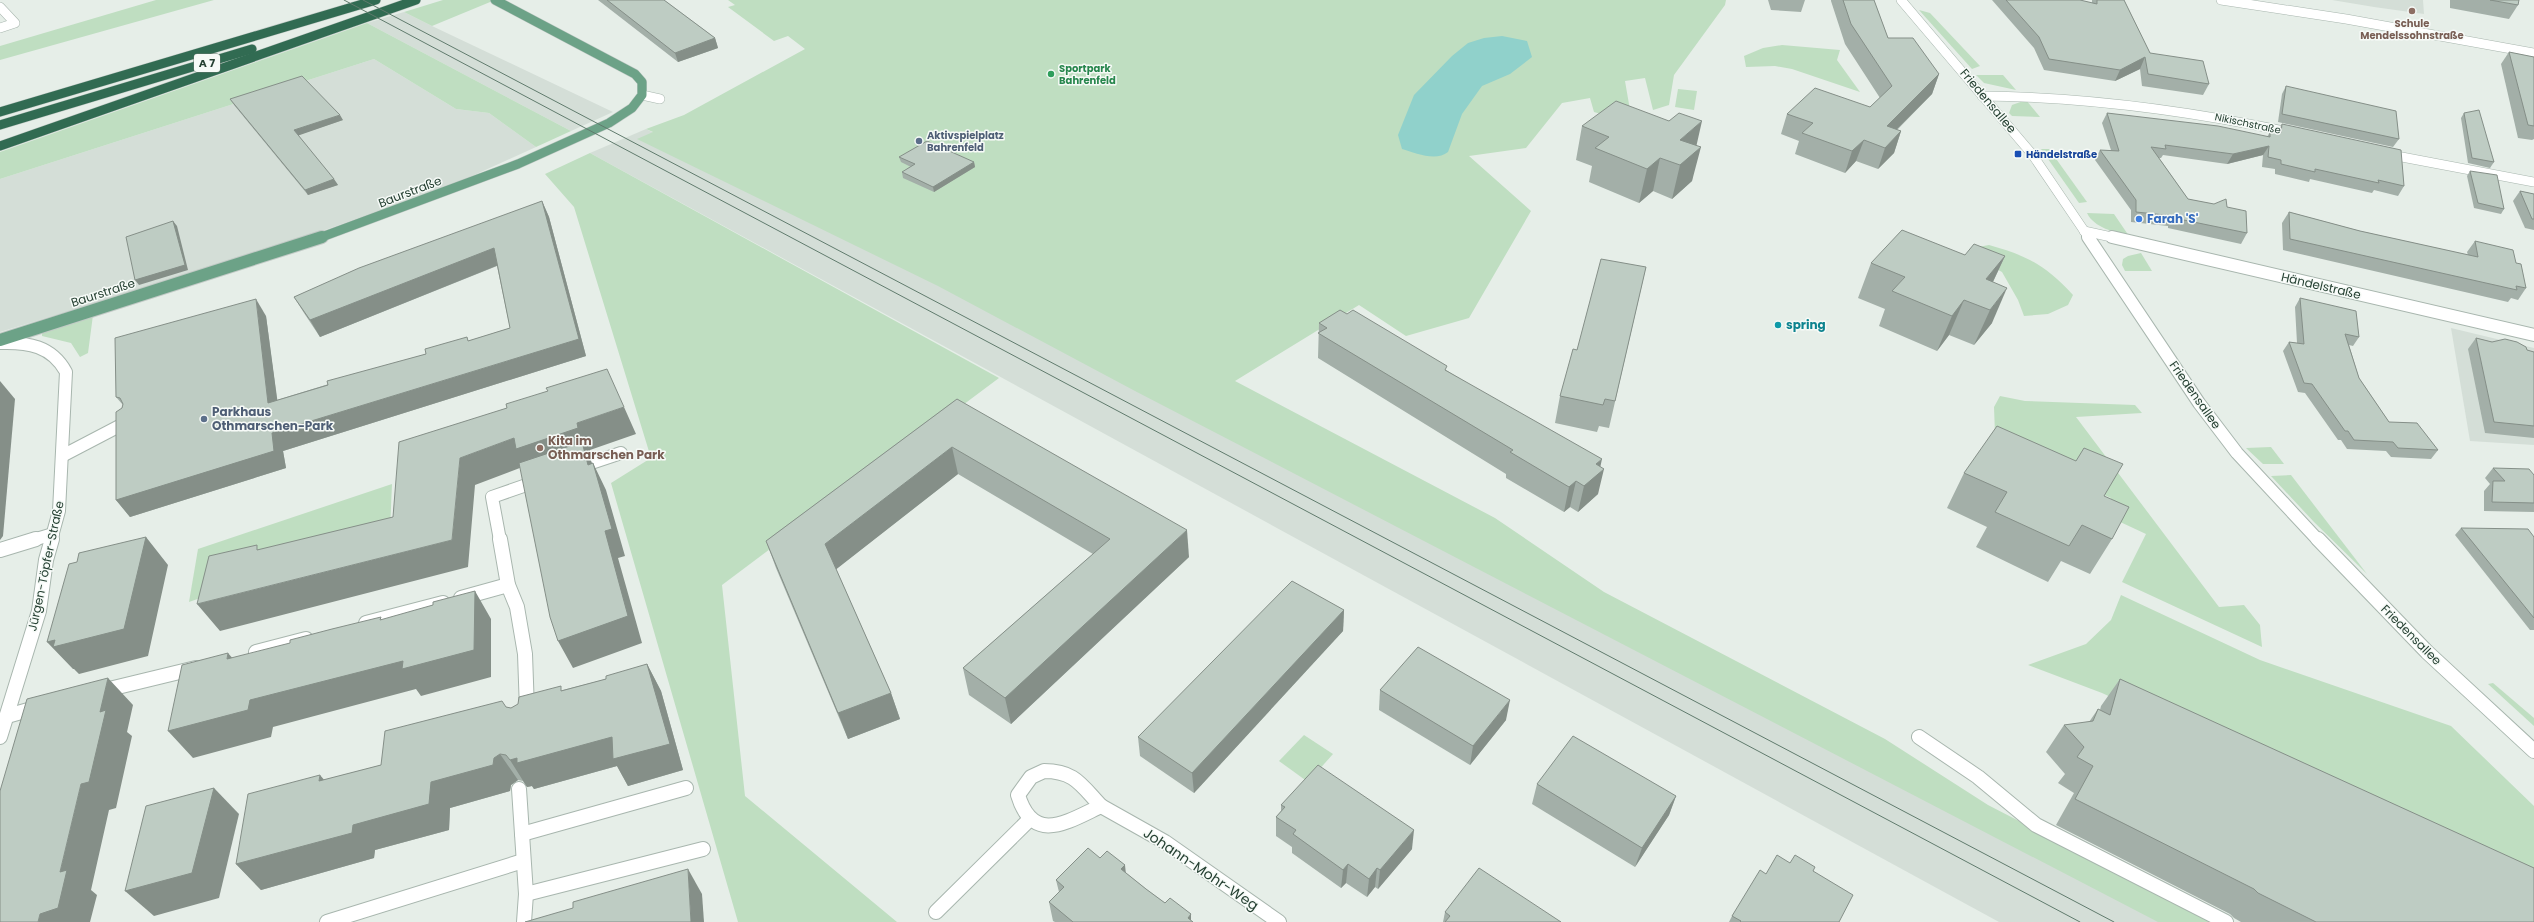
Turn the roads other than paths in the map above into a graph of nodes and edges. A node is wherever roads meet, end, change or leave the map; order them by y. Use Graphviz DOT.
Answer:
graph roads {
  1 [pos="376,0"];
  2 [pos="415,0"];
  3 [pos="495,0"];
  4 [pos="1901,0"];
  5 [pos="2221,0"];
  6 [pos="0,7"];
  7 [pos="0,28"];
  8 [pos="2534,53"];
  9 [pos="642,95"];
  10 [pos="1982,96"];
  11 [pos="660,99"];
  12 [pos="0,112"];
  13 [pos="0,125"];
  14 [pos="2303,136"];
  15 [pos="0,146"];
  16 [pos="2374,151"];
  17 [pos="2534,182"];
  18 [pos="2084,231"];
  19 [pos="2534,335"];
  20 [pos="0,340"];
  21 [pos="0,343"];
  22 [pos="129,421"];
  23 [pos="621,453"];
  24 [pos="62,456"];
  25 [pos="563,472"];
  26 [pos="549,477"];
  27 [pos="53,534"];
  28 [pos="0,550"];
  29 [pos="508,585"];
  30 [pos="355,626"];
  31 [pos="323,634"];
  32 [pos="242,656"];
  33 [pos="207,665"];
  34 [pos="87,695"];
  35 [pos="50,704"];
  36 [pos="7,716"];
  37 [pos="527,726"];
  38 [pos="0,737"];
  39 [pos="1919,737"];
  40 [pos="2534,751"];
  41 [pos="686,788"];
  42 [pos="519,789"];
  43 [pos="1102,806"];
  44 [pos="1029,820"];
  45 [pos="522,834"];
  46 [pos="702,849"];
  47 [pos="524,861"];
  48 [pos="526,894"];
  49 [pos="936,912"];
  50 [pos="327,922"];
  51 [pos="524,922"];
  52 [pos="1279,922"];
  53 [pos="2226,922"];
  1 -- 12 [label="highway, A 7"];
  2 -- 13 [label="highway, A 7"];
  2 -- 15 [label="highway"];
  3 -- 9 [label="main road"];
  4 -- 10 [label="street, Friedensallee"];
  5 -- 8 [label="street"];
  6 -- 7 [label="street"];
  9 -- 11 [label="street"];
  9 -- 20 [label="main road, Baurstraße"];
  10 -- 14 [label="street, Nikischstraße"];
  10 -- 18 [label="street, Friedensallee"];
  16 -- 17 [label="street"];
  18 -- 19 [label="street, Händelstraße"];
  18 -- 40 [label="street, Friedensallee"];
  21 -- 24 [label="street, Jürgen-Töpfer-Straße"];
  22 -- 24 [label="street"];
  23 -- 25 [label="street"];
  24 -- 27 [label="street, Jürgen-Töpfer-Straße"];
  26 -- 29 [label="street"];
  27 -- 28 [label="street"];
  27 -- 36 [label="street, Jürgen-Töpfer-Straße"];
  29 -- 30 [label="street"];
  29 -- 37 [label="street"];
  31 -- 32 [label="street"];
  33 -- 34 [label="street"];
  35 -- 36 [label="street"];
  36 -- 38 [label="street, Jürgen-Töpfer-Straße"];
  39 -- 53 [label="street"];
  41 -- 45 [label="street"];
  42 -- 45 [label="street"];
  43 -- 44 [label="street"];
  43 -- 44 [label="street, Johann-Mohr-Weg"];
  43 -- 52 [label="street, Johann-Mohr-Weg"];
  44 -- 49 [label="street"];
  45 -- 47 [label="street"];
  46 -- 48 [label="street"];
  47 -- 48 [label="street"];
  47 -- 50 [label="street"];
  48 -- 51 [label="street"];
}
